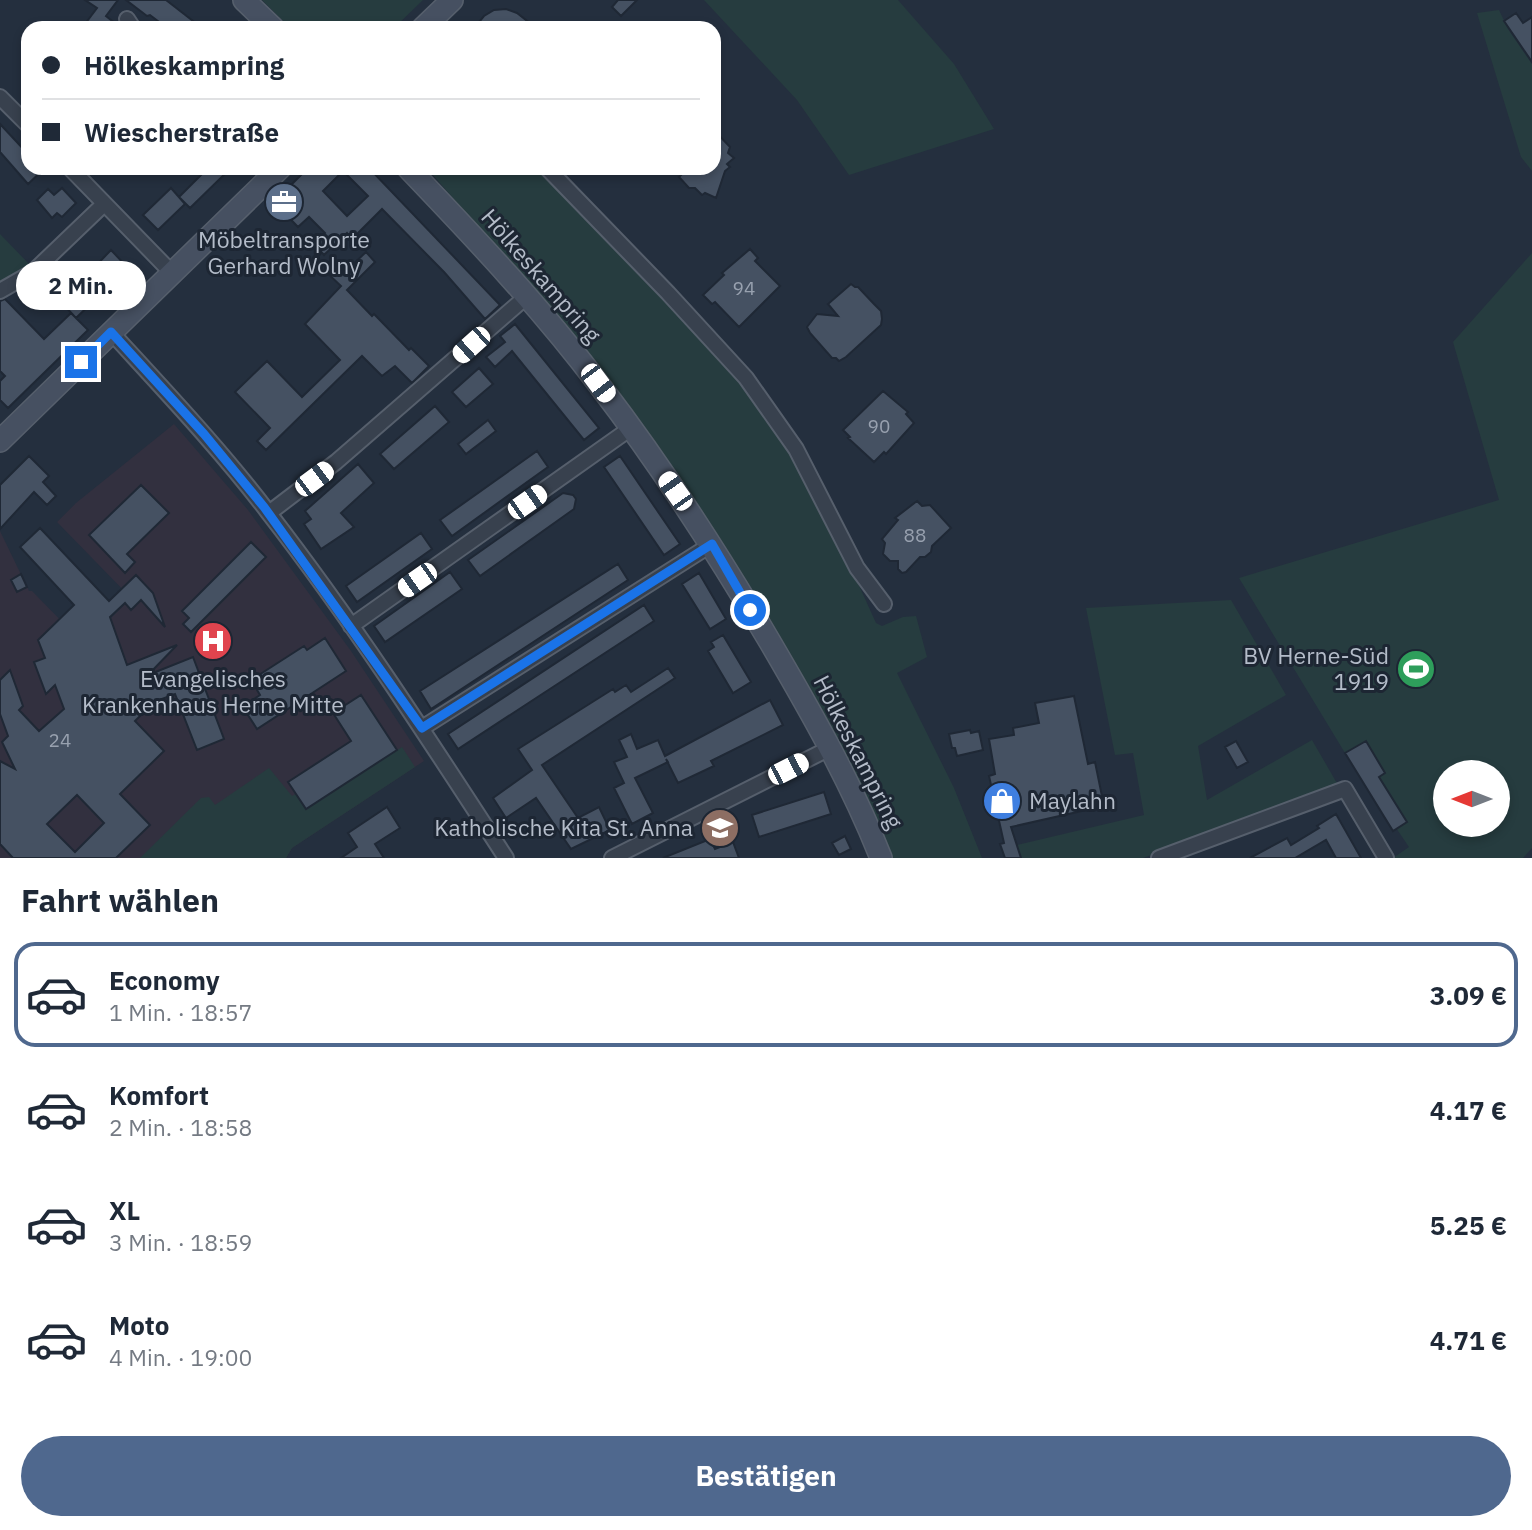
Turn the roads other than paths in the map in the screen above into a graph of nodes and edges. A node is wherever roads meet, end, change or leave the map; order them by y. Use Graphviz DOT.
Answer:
graph roads {
  1 [pos="244,0"];
  2 [pos="452,0"];
  3 [pos="266,21"];
  4 [pos="430,21"];
  5 [pos="0,97"];
  6 [pos="21,118"];
  7 [pos="77,175"];
  8 [pos="273,175"];
  9 [pos="414,175"];
  10 [pos="554,175"];
  11 [pos="104,204"];
  12 [pos="172,272"];
  13 [pos="0,291"];
  14 [pos="526,297"];
  15 [pos="111,332"];
  16 [pos="632,428"];
  17 [pos="0,441"];
  18 [pos="269,513"];
  19 [pos="712,544"];
  20 [pos="884,604"];
  21 [pos="351,626"];
  22 [pos="422,728"];
  23 [pos="830,748"];
  24 [pos="506,858"];
  25 [pos="612,858"];
  26 [pos="881,858"];
  27 [pos="1159,858"];
  28 [pos="1386,858"];
  1 -- 3 [label="street"];
  2 -- 4 [label="street"];
  5 -- 6 [label="street"];
  7 -- 11 [label="street"];
  8 -- 12 [label="street"];
  9 -- 14 [label="street, Hölkeskampring"];
  10 -- 20 [label="street"];
  11 -- 12 [label="street"];
  11 -- 13 [label="street"];
  12 -- 15 [label="street"];
  14 -- 16 [label="street, Hölkeskampring"];
  14 -- 18 [label="street"];
  15 -- 17 [label="street"];
  15 -- 18 [label="street"];
  16 -- 19 [label="street, Hölkeskampring"];
  16 -- 21 [label="street"];
  18 -- 21 [label="street"];
  19 -- 22 [label="street"];
  19 -- 23 [label="street, Hölkeskampring"];
  21 -- 22 [label="street"];
  22 -- 24 [label="street"];
  23 -- 25 [label="street"];
  23 -- 26 [label="street, Hölkeskampring"];
  27 -- 28 [label="street"];
}
